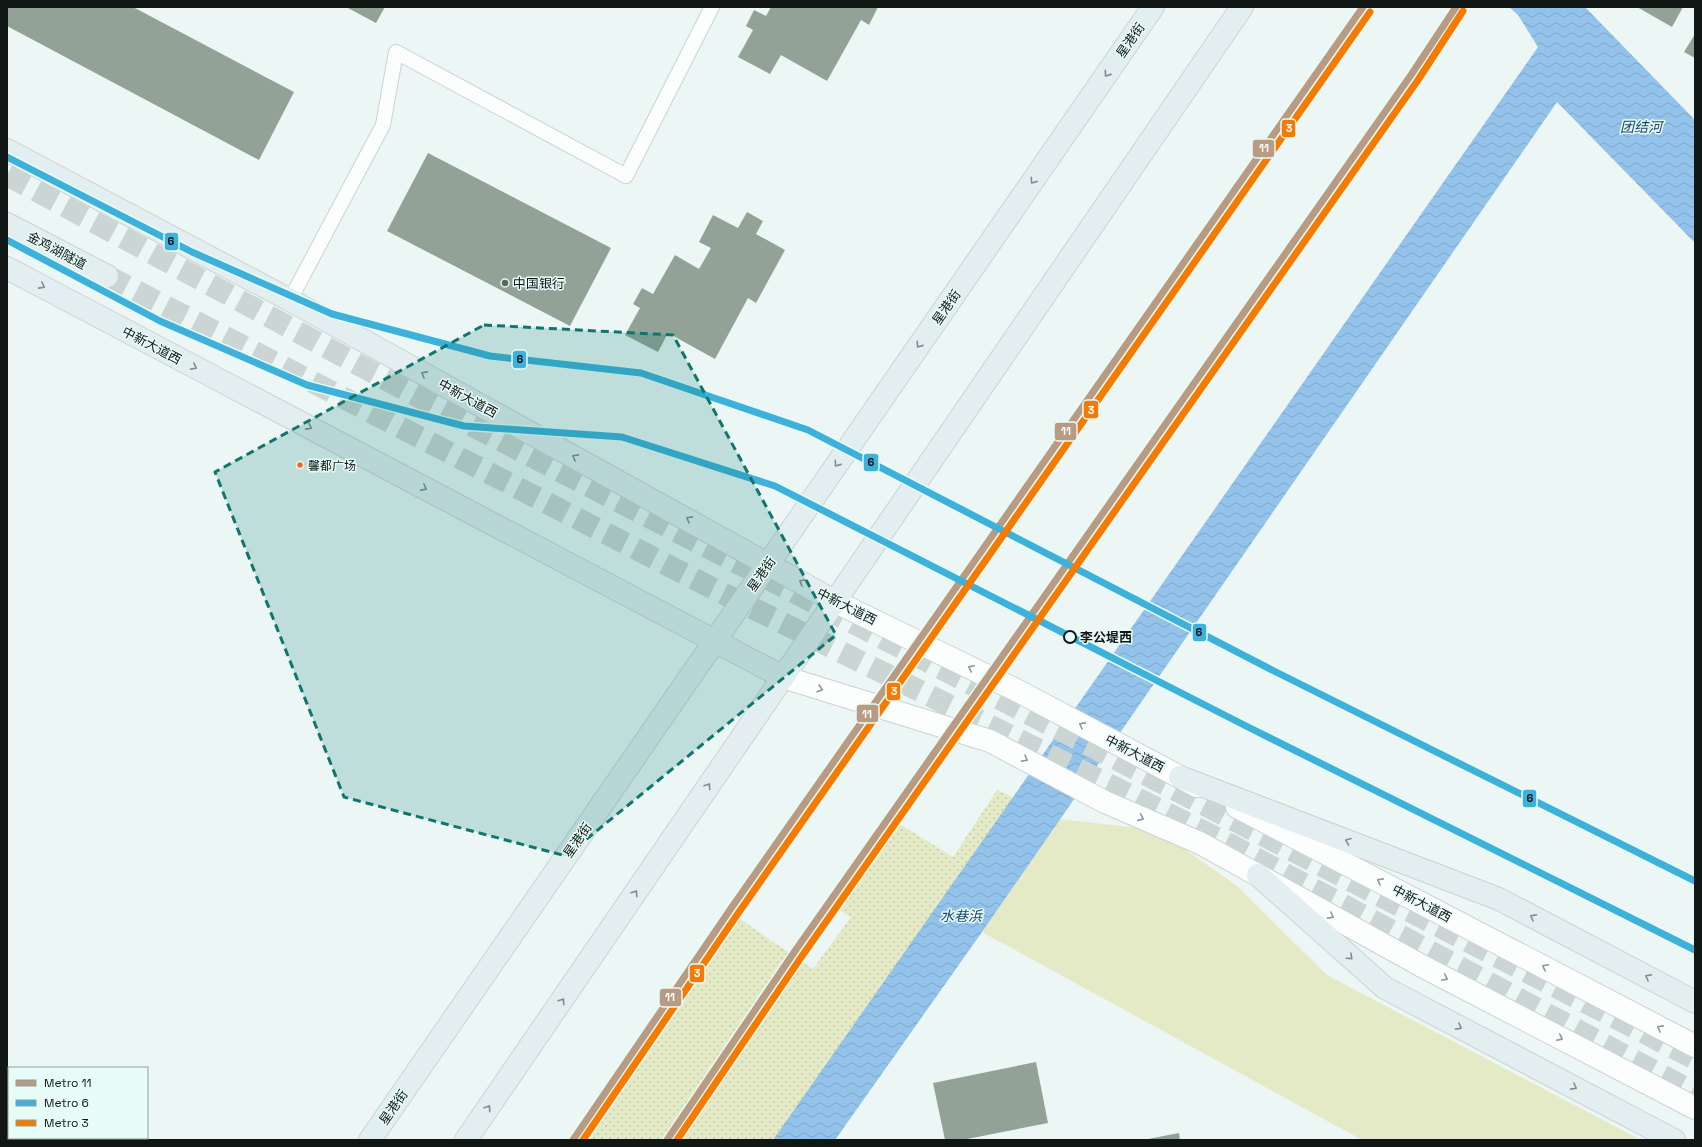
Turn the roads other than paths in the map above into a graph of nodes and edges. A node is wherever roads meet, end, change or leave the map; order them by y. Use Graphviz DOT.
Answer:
graph roads {
  1 [pos="712,7"];
  2 [pos="1153,7"];
  3 [pos="1242,7"];
  4 [pos="7,150"];
  5 [pos="7,224"];
  6 [pos="7,268"];
  7 [pos="107,276"];
  8 [pos="290,300"];
  9 [pos="769,563"];
  10 [pos="836,602"];
  11 [pos="714,640"];
  12 [pos="783,677"];
  13 [pos="1180,777"];
  14 [pos="1258,876"];
  15 [pos="1695,1002"];
  16 [pos="1695,1046"];
  17 [pos="1695,1108"];
  18 [pos="370,1140"];
  19 [pos="466,1140"];
  20 [pos="1674,1140"];
  1 -- 8 [label="lane"];
  2 -- 9 [label="main road, 星港街, one-way"];
  3 -- 10 [label="main road"];
  4 -- 8 [label="main road, 中新大道西"];
  5 -- 7 [label="main road, 金鸡湖隧道"];
  6 -- 11 [label="main road, 中新大道西, one-way"];
  9 -- 8 [label="main road, 中新大道西, one-way"];
  10 -- 9 [label="main road, 中新大道西, one-way"];
  9 -- 11 [label="main road, 星港街"];
  10 -- 12 [label="main road"];
  13 -- 10 [label="street, 中新大道西, one-way"];
  11 -- 12 [label="main road, 中新大道西"];
  11 -- 18 [label="main road, 星港街"];
  12 -- 14 [label="street, 中新大道西, one-way"];
  19 -- 12 [label="main road, one-way"];
  15 -- 13 [label="main road, one-way"];
  16 -- 13 [label="street, 中新大道西, one-way"];
  14 -- 17 [label="street, 中新大道西, one-way"];
  14 -- 20 [label="main road, one-way"];
}
